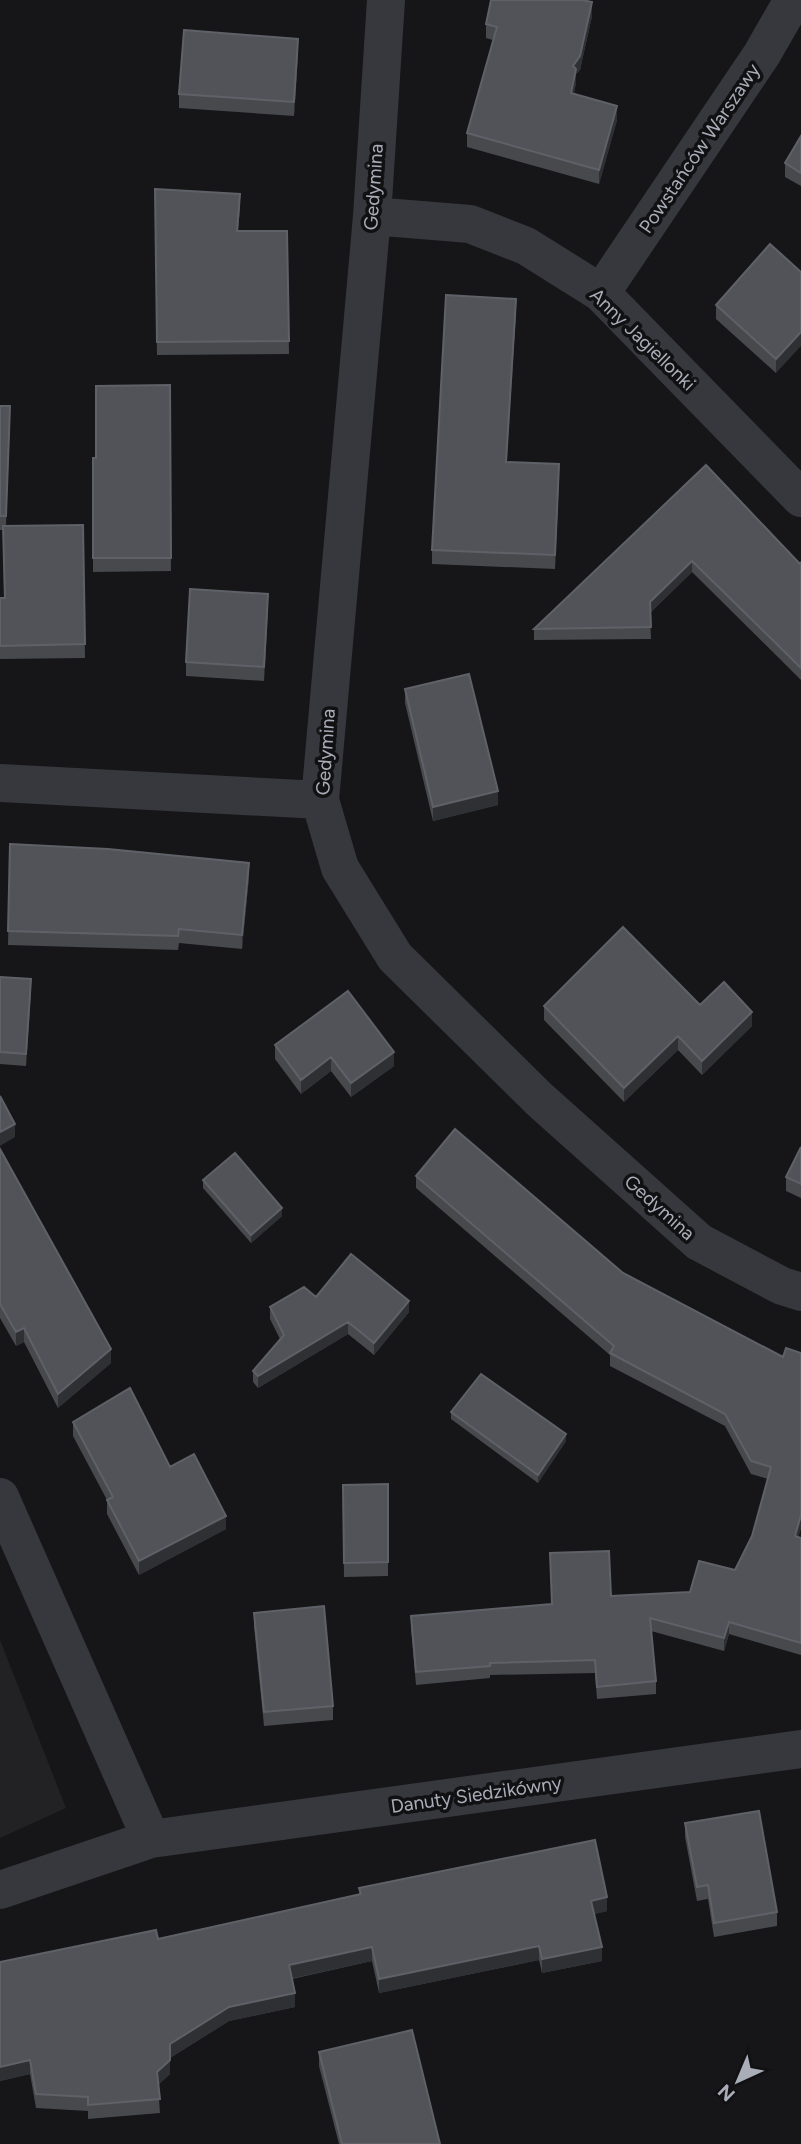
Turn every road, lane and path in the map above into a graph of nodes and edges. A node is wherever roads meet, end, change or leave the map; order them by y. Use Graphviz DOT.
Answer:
graph roads {
  1 [pos="386,0"];
  2 [pos="793,0"];
  3 [pos="372,216"];
  4 [pos="601,293"];
  5 [pos="801,498"];
  6 [pos="0,783"];
  7 [pos="320,800"];
  8 [pos="801,1292"];
  9 [pos="0,1497"];
  10 [pos="801,1749"];
  11 [pos="151,1839"];
  12 [pos="0,1890"];
  1 -- 3 [label="street, Gedymina"];
  2 -- 4 [label="street, Powstańców Warszawy"];
  3 -- 4 [label="street, Anny Jagiellonki"];
  3 -- 7 [label="street, Gedymina"];
  4 -- 5 [label="street, Anny Jagiellonki"];
  6 -- 7 [label="street"];
  7 -- 8 [label="street, Gedymina"];
  9 -- 11 [label="street"];
  10 -- 11 [label="street, Danuty Siedzikówny"];
  11 -- 12 [label="street, Danuty Siedzikówny"];
}
